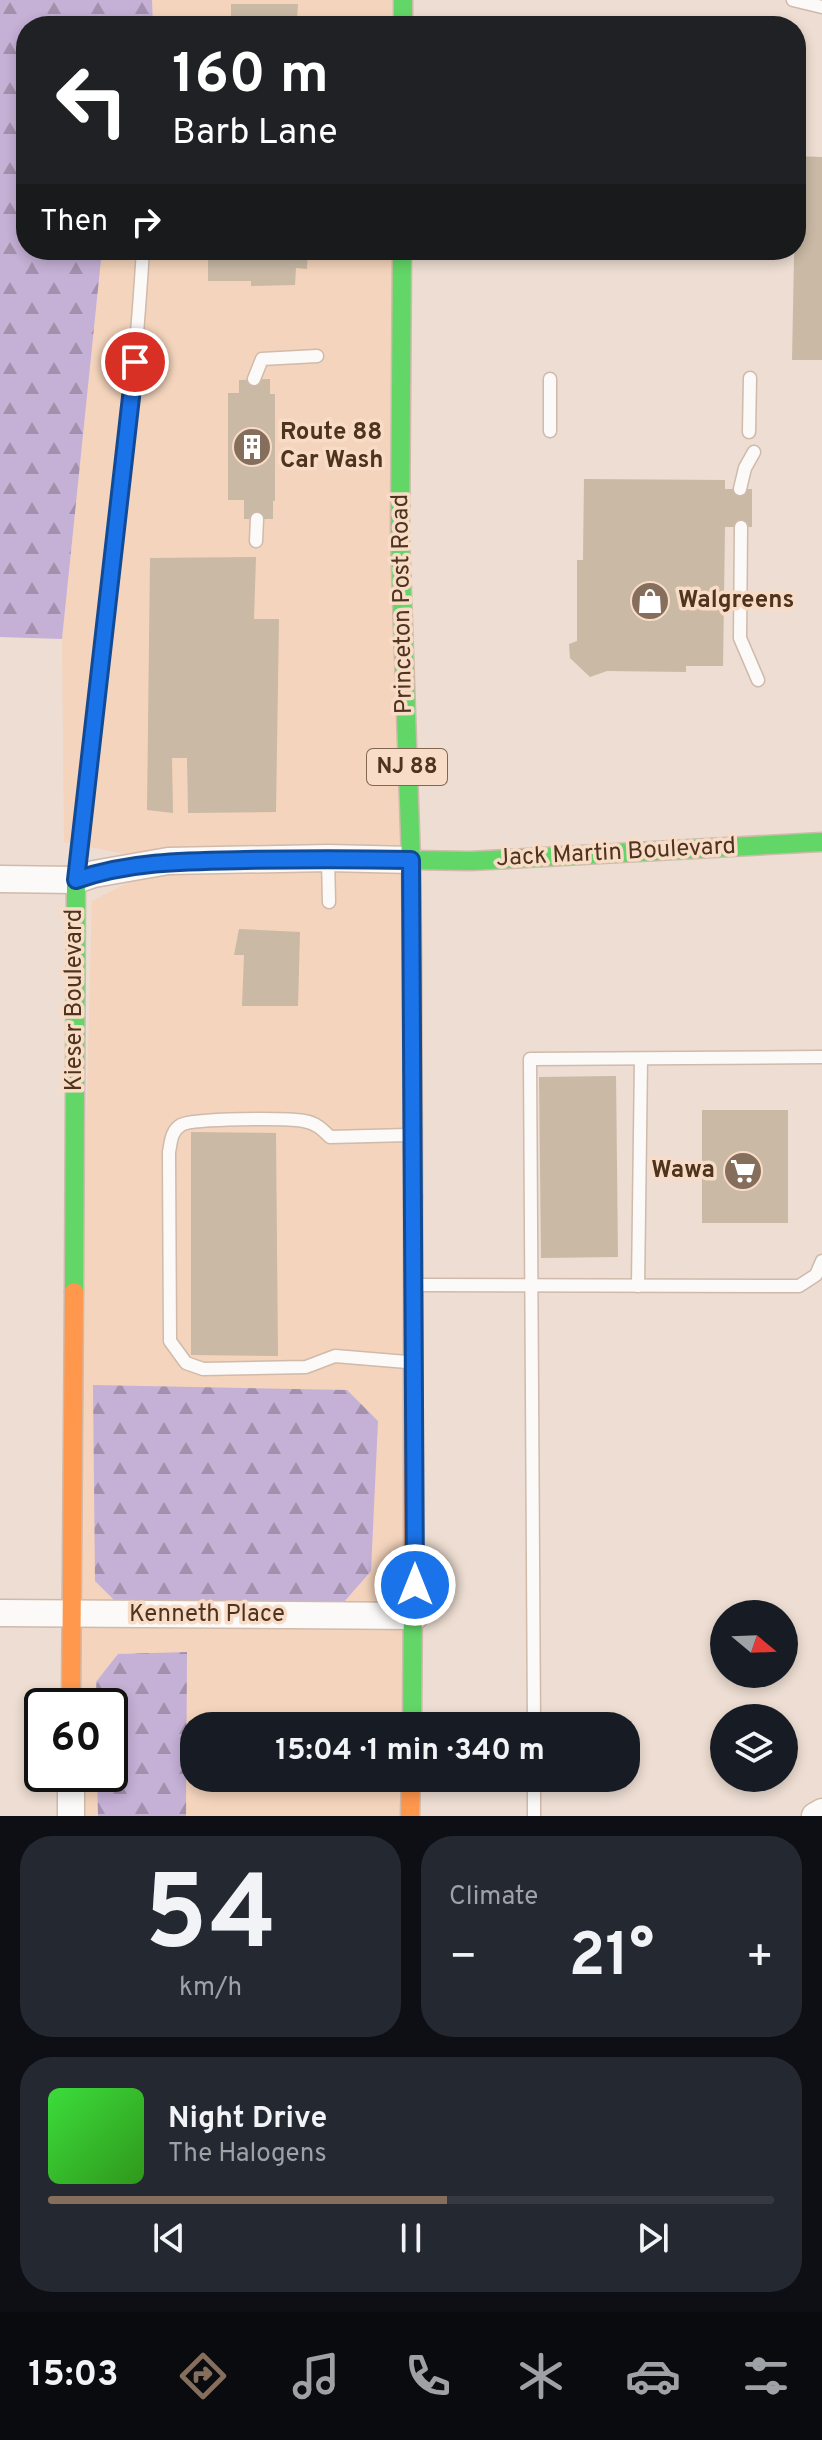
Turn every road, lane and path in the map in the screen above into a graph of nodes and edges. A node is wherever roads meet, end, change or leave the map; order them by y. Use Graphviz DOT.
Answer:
graph roads {
  1 [pos="793,0"];
  2 [pos="822,7"];
  3 [pos="142,260"];
  4 [pos="402,260"];
  5 [pos="317,356"];
  6 [pos="750,378"];
  7 [pos="254,379"];
  8 [pos="550,379"];
  9 [pos="550,431"];
  10 [pos="749,432"];
  11 [pos="754,452"];
  12 [pos="740,489"];
  13 [pos="257,519"];
  14 [pos="741,527"];
  15 [pos="256,541"];
  16 [pos="758,680"];
  17 [pos="822,842"];
  18 [pos="328,858"];
  19 [pos="411,860"];
  20 [pos="0,879"];
  21 [pos="76,880"];
  22 [pos="329,902"];
  23 [pos="822,1057"];
  24 [pos="641,1059"];
  25 [pos="412,1134"];
  26 [pos="822,1261"];
  27 [pos="413,1285"];
  28 [pos="530,1286"];
  29 [pos="638,1286"];
  30 [pos="414,1363"];
  31 [pos="0,1613"];
  32 [pos="70,1614"];
  33 [pos="415,1616"];
  34 [pos="71,1688"];
  35 [pos="412,1712"];
  36 [pos="534,1712"];
  37 [pos="71,1792"];
  38 [pos="411,1792"];
  39 [pos="534,1792"];
  40 [pos="822,1812"];
  41 [pos="71,1816"];
  42 [pos="410,1816"];
  43 [pos="534,1816"];
  44 [pos="815,1816"];
  1 -- 2 [label="lane"];
  3 -- 21 [label="lane, Kieser Boulevard"];
  4 -- 19 [label="main road, Princeton Post Road / NJ 88"];
  5 -- 7 [label="lane"];
  6 -- 10 [label="lane"];
  8 -- 9 [label="lane"];
  11 -- 12 [label="lane"];
  13 -- 15 [label="lane"];
  14 -- 16 [label="lane"];
  17 -- 19 [label="main road, Jack Martin Boulevard"];
  18 -- 19 [label="street"];
  18 -- 21 [label="street"];
  18 -- 22 [label="lane"];
  19 -- 25 [label="main road, Princeton Post Road / NJ 88"];
  20 -- 21 [label="street"];
  21 -- 32 [label="main road, Kieser Boulevard"];
  23 -- 24 [label="lane"];
  24 -- 28 [label="lane"];
  24 -- 29 [label="lane"];
  25 -- 27 [label="main road, Princeton Post Road / NJ 88"];
  25 -- 30 [label="lane"];
  26 -- 29 [label="lane"];
  27 -- 28 [label="lane"];
  27 -- 30 [label="main road, Princeton Post Road / NJ 88"];
  28 -- 29 [label="lane"];
  28 -- 36 [label="lane"];
  30 -- 33 [label="main road, Princeton Post Road / NJ 88"];
  31 -- 32 [label="street, Kenneth Place"];
  32 -- 33 [label="street, Kenneth Place"];
  32 -- 34 [label="main road, Kieser Boulevard"];
  33 -- 35 [label="main road, Princeton Post Road / NJ 88"];
  37 -- 41 [label="street"];
  38 -- 42 [label="main road"];
  39 -- 43 [label="lane"];
  40 -- 44 [label="street"];
}
